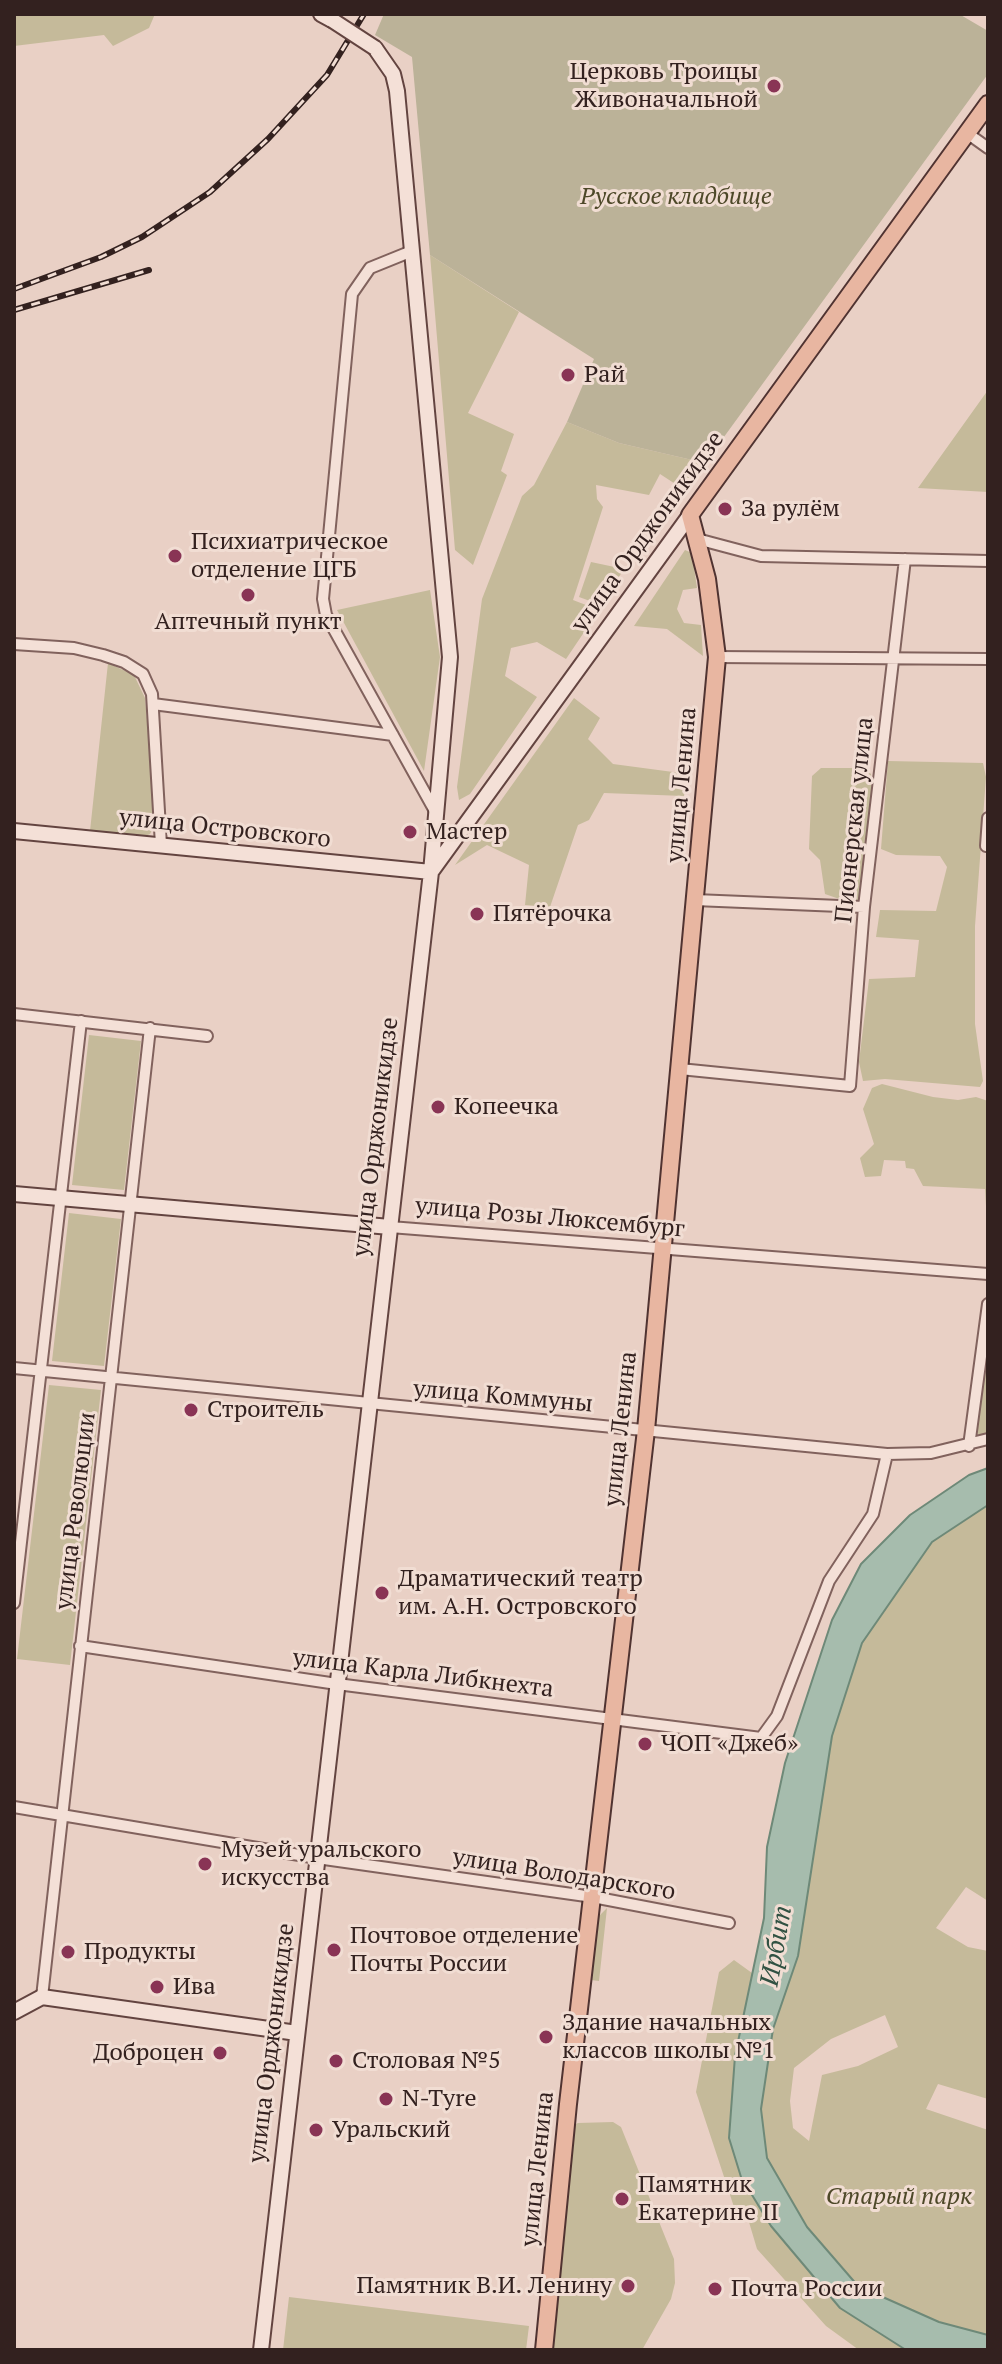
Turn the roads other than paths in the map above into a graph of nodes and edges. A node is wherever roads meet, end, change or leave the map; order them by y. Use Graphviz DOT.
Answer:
graph roads {
  1 [pos="327,17"];
  2 [pos="988,104"];
  3 [pos="967,133"];
  4 [pos="988,148"];
  5 [pos="412,251"];
  6 [pos="690,515"];
  7 [pos="697,539"];
  8 [pos="905,559"];
  9 [pos="988,561"];
  10 [pos="14,644"];
  11 [pos="717,657"];
  12 [pos="893,658"];
  13 [pos="988,659"];
  14 [pos="153,704"];
  15 [pos="393,735"];
  16 [pos="436,813"];
  17 [pos="988,818"];
  18 [pos="14,831"];
  19 [pos="161,845"];
  20 [pos="986,846"];
  21 [pos="431,872"];
  22 [pos="695,900"];
  23 [pos="864,907"];
  24 [pos="14,1014"];
  25 [pos="81,1021"];
  26 [pos="150,1028"];
  27 [pos="207,1036"];
  28 [pos="680,1069"];
  29 [pos="14,1194"];
  30 [pos="62,1199"];
  31 [pos="130,1204"];
  32 [pos="390,1227"];
  33 [pos="663,1249"];
  34 [pos="988,1274"];
  35 [pos="988,1304"];
  36 [pos="14,1368"];
  37 [pos="39,1370"];
  38 [pos="112,1379"];
  39 [pos="369,1405"];
  40 [pos="646,1430"];
  41 [pos="988,1439"];
  42 [pos="969,1446"];
  43 [pos="887,1454"];
  44 [pos="14,1603"];
  45 [pos="80,1646"];
  46 [pos="337,1684"];
  47 [pos="613,1718"];
  48 [pos="14,1807"];
  49 [pos="63,1817"];
  50 [pos="317,1858"];
  51 [pos="593,1897"];
  52 [pos="729,1923"];
  53 [pos="42,1997"];
  54 [pos="14,2012"];
  55 [pos="297,2033"];
  56 [pos="261,2350"];
  57 [pos="544,2350"];
  1 -- 5 [label="street, bridge"];
  2 -- 3 [label="main road, улица Орджоникидзе"];
  3 -- 4 [label="street"];
  3 -- 6 [label="main road, улица Орджоникидзе"];
  5 -- 15 [label="street"];
  5 -- 16 [label="street"];
  6 -- 7 [label="main road, улица Ленина"];
  6 -- 21 [label="street, улица Орджоникидзе"];
  7 -- 8 [label="street"];
  7 -- 11 [label="main road, улица Ленина"];
  8 -- 9 [label="street"];
  8 -- 12 [label="street, Пионерская улица"];
  10 -- 14 [label="street"];
  11 -- 12 [label="street"];
  11 -- 22 [label="main road, улица Ленина"];
  12 -- 13 [label="street"];
  12 -- 23 [label="street, Пионерская улица"];
  14 -- 15 [label="street"];
  14 -- 19 [label="street"];
  15 -- 16 [label="street"];
  16 -- 21 [label="street"];
  17 -- 20 [label="street"];
  18 -- 19 [label="street, улица Островского"];
  19 -- 21 [label="street, улица Островского"];
  21 -- 32 [label="street, улица Орджоникидзе"];
  22 -- 23 [label="street"];
  22 -- 28 [label="main road, улица Ленина"];
  23 -- 28 [label="street, Пионерская улица"];
  24 -- 25 [label="street"];
  25 -- 26 [label="street"];
  25 -- 30 [label="street, улица Революции"];
  26 -- 27 [label="street"];
  26 -- 31 [label="street, улица Революции"];
  28 -- 33 [label="main road, улица Ленина"];
  29 -- 30 [label="street, улица Розы Люксембург"];
  30 -- 31 [label="street, улица Розы Люксембург"];
  30 -- 37 [label="street, улица Революции"];
  31 -- 32 [label="street, улица Розы Люксембург"];
  31 -- 38 [label="street, улица Революции"];
  32 -- 33 [label="street, улица Розы Люксембург"];
  32 -- 39 [label="street, улица Орджоникидзе"];
  33 -- 34 [label="street, улица Розы Люксембург"];
  33 -- 40 [label="main road, улица Ленина"];
  35 -- 42 [label="street"];
  36 -- 37 [label="street, улица Коммуны"];
  37 -- 38 [label="street, улица Коммуны"];
  37 -- 44 [label="street, улица Революции"];
  38 -- 39 [label="street, улица Коммуны"];
  38 -- 45 [label="street, улица Революции"];
  39 -- 40 [label="street, улица Коммуны"];
  39 -- 46 [label="street, улица Орджоникидзе"];
  40 -- 43 [label="street, улица Коммуны"];
  40 -- 47 [label="main road, улица Ленина"];
  41 -- 42 [label="street, улица Коммуны"];
  42 -- 43 [label="street, улица Коммуны"];
  43 -- 47 [label="street, улица Карла Либкнехта"];
  45 -- 46 [label="street, улица Карла Либкнехта"];
  45 -- 49 [label="street, улица Революции"];
  46 -- 47 [label="street, улица Карла Либкнехта"];
  46 -- 50 [label="street, улица Орджоникидзе"];
  47 -- 51 [label="main road, улица Ленина"];
  48 -- 49 [label="street, улица Володарского"];
  49 -- 50 [label="street, улица Володарского"];
  49 -- 53 [label="street, улица Революции"];
  50 -- 51 [label="street, улица Володарского"];
  50 -- 55 [label="street, улица Орджоникидзе"];
  51 -- 52 [label="street, улица Володарского"];
  51 -- 57 [label="main road, улица Ленина"];
  53 -- 54 [label="street"];
  53 -- 55 [label="street"];
  55 -- 56 [label="street, улица Орджоникидзе"];
}
